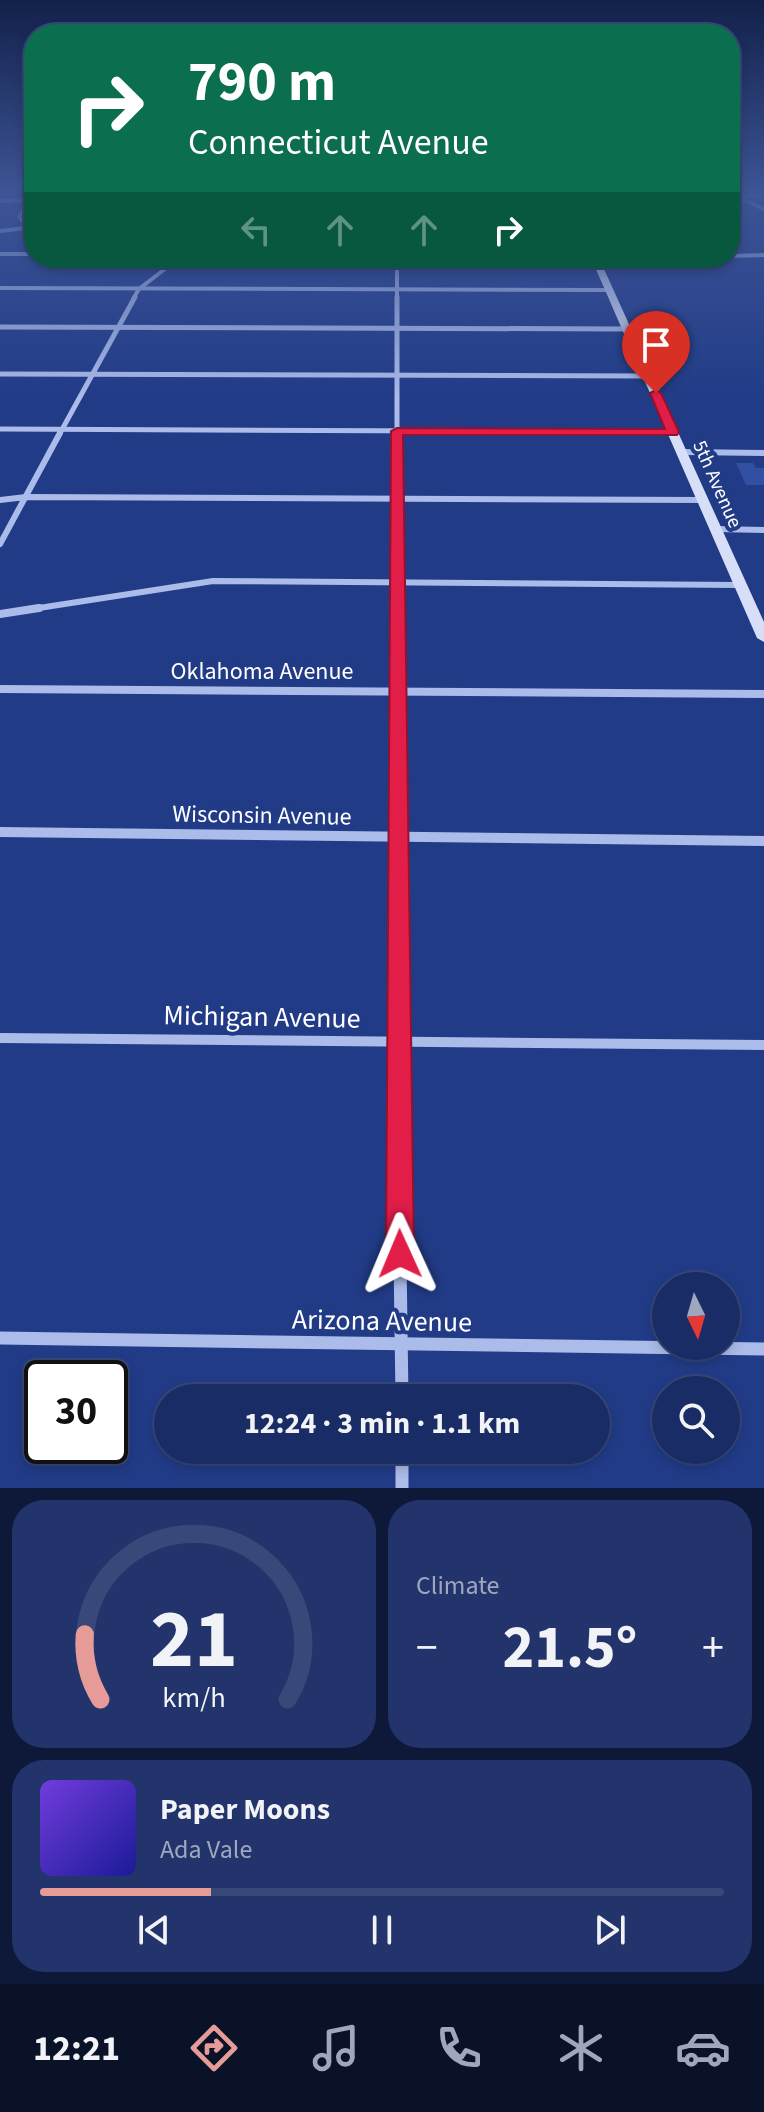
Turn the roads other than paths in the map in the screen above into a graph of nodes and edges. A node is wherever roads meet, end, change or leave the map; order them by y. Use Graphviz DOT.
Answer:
graph roads {
  1 [pos="166,268"];
  2 [pos="397,268"];
  3 [pos="599,268"];
  4 [pos="0,288"];
  5 [pos="139,289"];
  6 [pos="397,290"];
  7 [pos="610,290"];
  8 [pos="0,327"];
  9 [pos="118,327"];
  10 [pos="397,328"];
  11 [pos="627,329"];
  12 [pos="0,374"];
  13 [pos="91,374"];
  14 [pos="397,375"];
  15 [pos="648,376"];
  16 [pos="0,429"];
  17 [pos="62,429"];
  18 [pos="397,431"];
  19 [pos="673,432"];
  20 [pos="683,452"];
  21 [pos="764,453"];
  22 [pos="26,497"];
  23 [pos="396,498"];
  24 [pos="0,500"];
  25 [pos="704,500"];
  26 [pos="716,529"];
  27 [pos="764,530"];
  28 [pos="0,544"];
  29 [pos="396,583"];
  30 [pos="739,585"];
  31 [pos="0,614"];
  32 [pos="761,623"];
  33 [pos="764,638"];
  34 [pos="0,689"];
  35 [pos="396,692"];
  36 [pos="764,694"];
  37 [pos="0,832"];
  38 [pos="396,837"];
  39 [pos="764,841"];
  40 [pos="0,1038"];
  41 [pos="397,1042"];
  42 [pos="764,1045"];
  43 [pos="0,1338"];
  44 [pos="401,1345"];
  45 [pos="764,1349"];
  46 [pos="402,1384"];
  47 [pos="402,1464"];
  48 [pos="402,1488"];
  1 -- 5 [label="street"];
  2 -- 6 [label="street"];
  3 -- 7 [label="main road, 5th Avenue"];
  4 -- 5 [label="street"];
  5 -- 6 [label="street"];
  5 -- 9 [label="street"];
  6 -- 7 [label="street"];
  6 -- 10 [label="street"];
  7 -- 11 [label="main road, 5th Avenue"];
  8 -- 9 [label="street"];
  9 -- 10 [label="street"];
  9 -- 13 [label="street"];
  10 -- 11 [label="street"];
  10 -- 14 [label="street"];
  11 -- 15 [label="main road, 5th Avenue"];
  12 -- 13 [label="street"];
  13 -- 14 [label="street"];
  13 -- 17 [label="street"];
  14 -- 15 [label="street"];
  14 -- 18 [label="street"];
  15 -- 19 [label="main road, 5th Avenue"];
  16 -- 17 [label="street"];
  17 -- 18 [label="street"];
  17 -- 22 [label="street"];
  18 -- 19 [label="street"];
  18 -- 23 [label="street"];
  19 -- 20 [label="main road, 5th Avenue"];
  20 -- 21 [label="street"];
  20 -- 25 [label="main road, 5th Avenue"];
  22 -- 23 [label="street"];
  22 -- 24 [label="street"];
  22 -- 28 [label="street"];
  23 -- 25 [label="street"];
  23 -- 29 [label="street"];
  25 -- 26 [label="main road, 5th Avenue"];
  26 -- 27 [label="street"];
  26 -- 30 [label="main road, 5th Avenue"];
  29 -- 30 [label="street"];
  29 -- 31 [label="street"];
  29 -- 35 [label="street"];
  30 -- 32 [label="main road, 5th Avenue"];
  32 -- 33 [label="main road, 5th Avenue"];
  34 -- 35 [label="street, Oklahoma Avenue"];
  35 -- 36 [label="street, Oklahoma Avenue"];
  35 -- 38 [label="street"];
  37 -- 38 [label="street, Wisconsin Avenue"];
  38 -- 39 [label="street, Wisconsin Avenue"];
  38 -- 41 [label="street"];
  40 -- 41 [label="street, Michigan Avenue"];
  41 -- 42 [label="street, Michigan Avenue"];
  41 -- 44 [label="street"];
  43 -- 44 [label="street, Arizona Avenue"];
  44 -- 45 [label="street, Arizona Avenue"];
  44 -- 46 [label="street"];
  47 -- 48 [label="street"];
}
